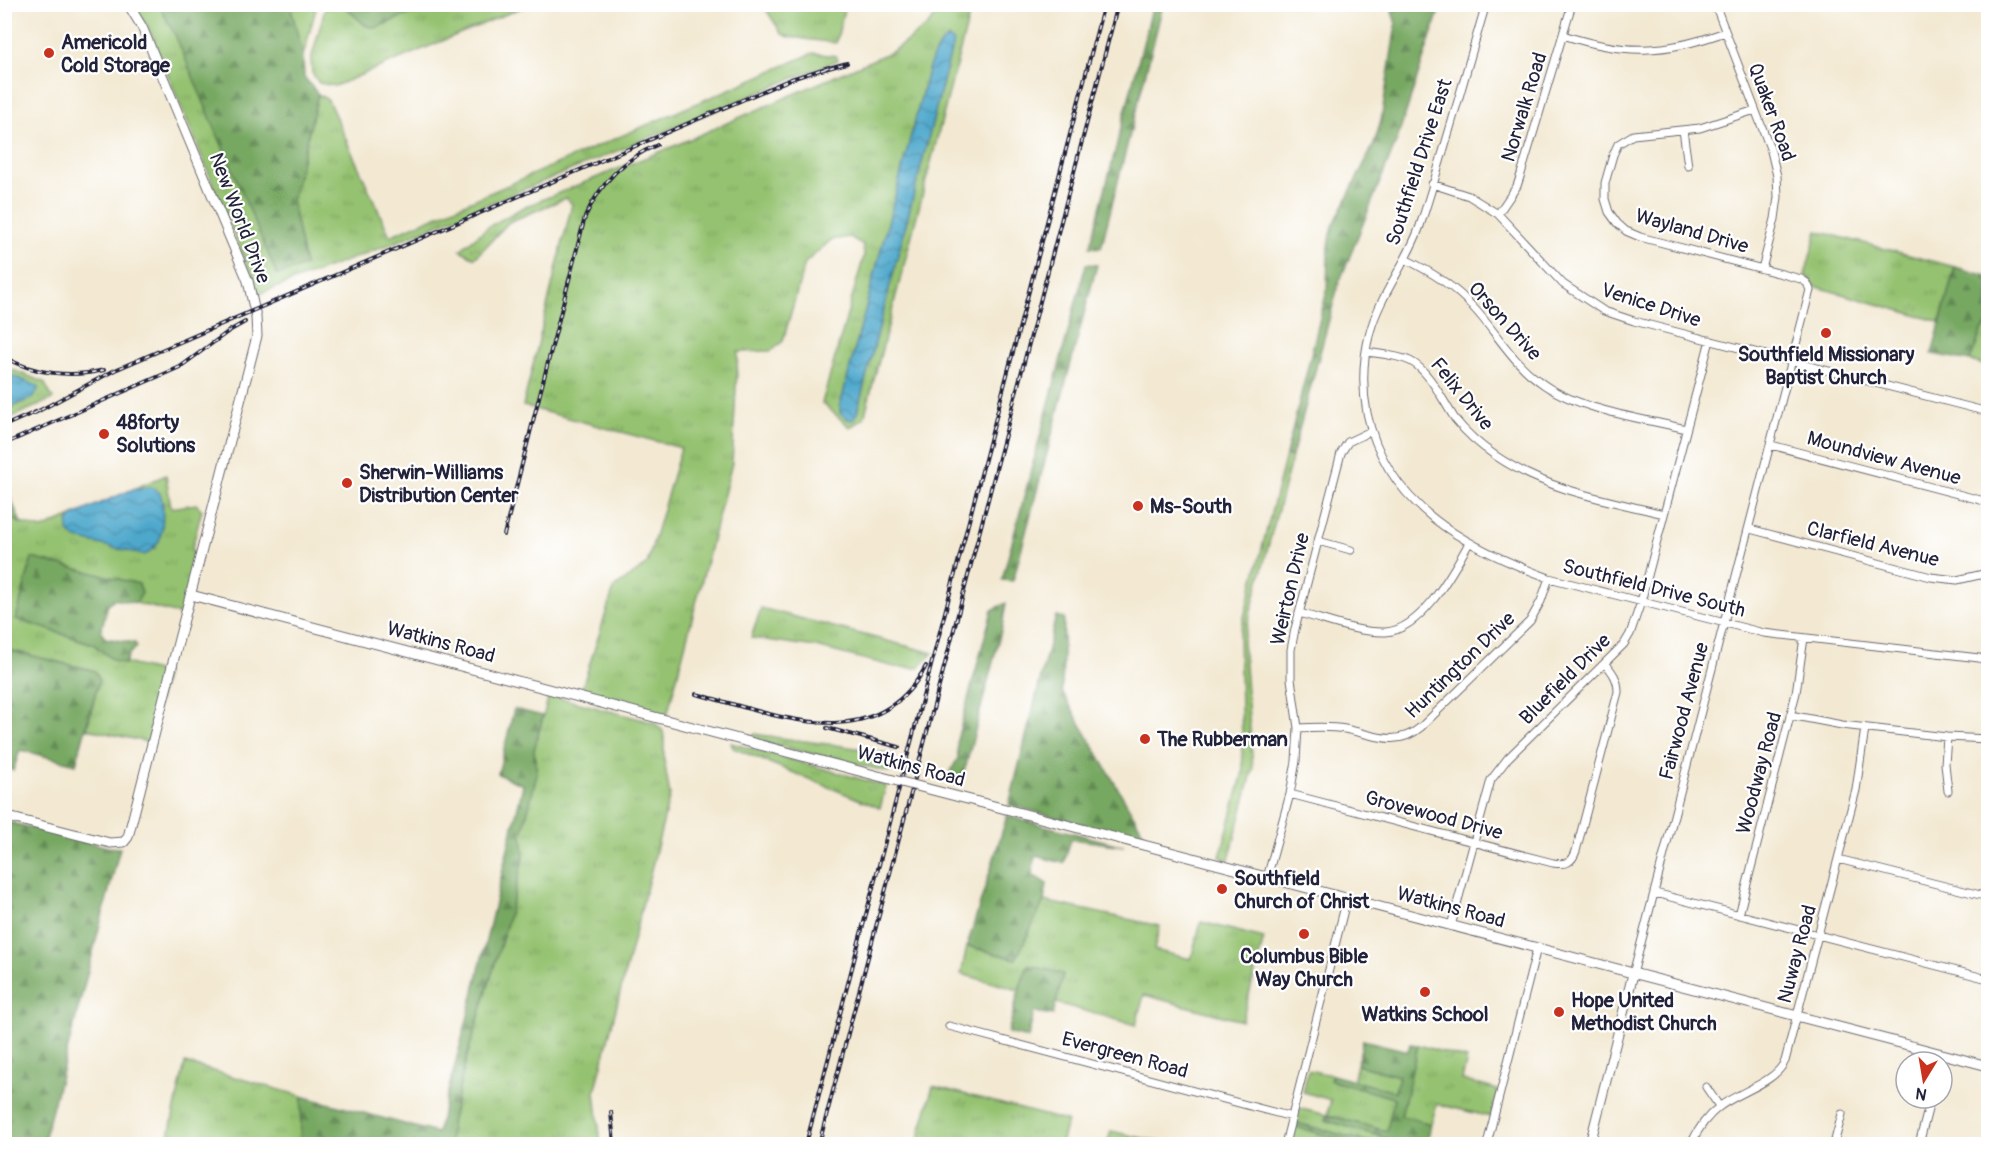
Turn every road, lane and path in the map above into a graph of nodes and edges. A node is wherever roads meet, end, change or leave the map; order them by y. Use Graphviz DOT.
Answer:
graph roads {
  1 [pos="128,4"];
  2 [pos="1486,4"];
  3 [pos="1572,4"];
  4 [pos="1715,4"];
  5 [pos="1725,32"];
  6 [pos="1563,35"];
  7 [pos="1755,110"];
  8 [pos="1683,130"];
  9 [pos="1688,166"];
  10 [pos="1432,184"];
  11 [pos="1498,213"];
  12 [pos="1405,259"];
  13 [pos="1762,269"];
  14 [pos="1809,286"];
  15 [pos="1710,340"];
  16 [pos="1365,352"];
  17 [pos="1792,362"];
  18 [pos="1989,412"];
  19 [pos="1686,429"];
  20 [pos="1371,431"];
  21 [pos="1771,445"];
  22 [pos="1989,502"];
  23 [pos="1664,514"];
  24 [pos="1750,529"];
  25 [pos="1318,541"];
  26 [pos="1469,543"];
  27 [pos="1351,550"];
  28 [pos="1989,573"];
  29 [pos="1549,578"];
  30 [pos="191,595"];
  31 [pos="1641,602"];
  32 [pos="1299,613"];
  33 [pos="1725,624"];
  34 [pos="1804,638"];
  35 [pos="1989,661"];
  36 [pos="1605,663"];
  37 [pos="1790,715"];
  38 [pos="1298,728"];
  39 [pos="1865,728"];
  40 [pos="1947,737"];
  41 [pos="1989,739"];
  42 [pos="1948,790"];
  43 [pos="1290,794"];
  44 [pos="4,816"];
  45 [pos="1473,842"];
  46 [pos="1838,859"];
  47 [pos="1267,878"];
  48 [pos="1655,893"];
  49 [pos="1989,897"];
  50 [pos="1347,898"];
  51 [pos="1739,915"];
  52 [pos="1451,926"];
  53 [pos="1818,935"];
  54 [pos="1537,948"];
  55 [pos="1633,974"];
  56 [pos="1989,979"];
  57 [pos="1797,1017"];
  58 [pos="949,1026"];
  59 [pos="1913,1050"];
  60 [pos="1954,1060"];
  61 [pos="1989,1066"];
  62 [pos="1706,1087"];
  63 [pos="1719,1106"];
  64 [pos="1928,1110"];
  65 [pos="1842,1114"];
  66 [pos="1292,1116"];
  67 [pos="1694,1143"];
  68 [pos="1285,1144"];
  69 [pos="1487,1144"];
  70 [pos="1590,1144"];
  71 [pos="1834,1144"];
  72 [pos="1919,1144"];
  1 -- 30 [label="street, New World Drive"];
  2 -- 10 [label="street, Southfield Drive East"];
  3 -- 6 [label="street, Norwalk Road"];
  4 -- 5 [label="street, Quaker Road"];
  5 -- 6 [label="street"];
  5 -- 7 [label="street, Quaker Road"];
  6 -- 11 [label="street, Norwalk Road"];
  7 -- 8 [label="street, Wayland Drive"];
  7 -- 13 [label="street, Quaker Road"];
  8 -- 9 [label="street"];
  8 -- 13 [label="street, Wayland Drive"];
  10 -- 11 [label="street, Venice Drive"];
  10 -- 12 [label="street, Southfield Drive East"];
  11 -- 15 [label="street, Venice Drive"];
  12 -- 16 [label="street, Southfield Drive East"];
  12 -- 19 [label="street, Orson Drive"];
  13 -- 14 [label="street, Wayland Drive"];
  14 -- 17 [label="street, Fairwood Avenue"];
  15 -- 17 [label="street, Venice Drive"];
  15 -- 19 [label="street, Bluefield Drive"];
  16 -- 20 [label="street, Southfield Drive East"];
  16 -- 23 [label="street, Felix Drive"];
  17 -- 18 [label="street, Venice Drive"];
  17 -- 21 [label="street, Fairwood Avenue"];
  19 -- 23 [label="street, Bluefield Drive"];
  20 -- 25 [label="street, Weirton Drive"];
  20 -- 26 [label="street, Southfield Drive South"];
  21 -- 22 [label="street, Moundview Avenue"];
  21 -- 24 [label="street, Fairwood Avenue"];
  23 -- 31 [label="street, Bluefield Drive"];
  24 -- 28 [label="street, Clarfield Avenue"];
  24 -- 33 [label="street, Fairwood Avenue"];
  25 -- 27 [label="street"];
  25 -- 32 [label="street, Weirton Drive"];
  26 -- 29 [label="street, Southfield Drive South"];
  26 -- 32 [label="street"];
  29 -- 31 [label="street, Southfield Drive South"];
  29 -- 38 [label="street, Huntington Drive"];
  30 -- 44 [label="street"];
  30 -- 47 [label="street, Watkins Road, bridge"];
  31 -- 33 [label="street, Southfield Drive South"];
  31 -- 36 [label="street, Bluefield Drive"];
  32 -- 38 [label="street, Weirton Drive"];
  33 -- 34 [label="street, Southfield Drive South"];
  33 -- 48 [label="street, Fairwood Avenue"];
  34 -- 35 [label="street, Southfield Drive South"];
  34 -- 37 [label="street, Woodway Road"];
  36 -- 45 [label="street, Bluefield Drive"];
  36 -- 45 [label="street, Grovewood Drive"];
  37 -- 39 [label="street"];
  37 -- 51 [label="street, Woodway Road"];
  38 -- 43 [label="street, Weirton Drive"];
  39 -- 40 [label="street"];
  39 -- 46 [label="street, Nuway Road"];
  40 -- 41 [label="street"];
  40 -- 42 [label="street"];
  43 -- 45 [label="street, Grovewood Drive"];
  43 -- 47 [label="street, Weirton Drive"];
  45 -- 52 [label="street, Bluefield Drive"];
  46 -- 49 [label="street"];
  46 -- 53 [label="street, Nuway Road"];
  47 -- 50 [label="street, Watkins Road"];
  48 -- 51 [label="street"];
  48 -- 55 [label="street, Fairwood Avenue"];
  50 -- 52 [label="street, Watkins Road"];
  50 -- 66 [label="street"];
  51 -- 53 [label="street"];
  52 -- 54 [label="street, Watkins Road"];
  53 -- 56 [label="street"];
  53 -- 57 [label="street, Nuway Road"];
  54 -- 55 [label="street, Watkins Road"];
  54 -- 69 [label="street"];
  55 -- 57 [label="street, Watkins Road"];
  55 -- 70 [label="street, Fairwood Avenue"];
  57 -- 59 [label="street, Watkins Road"];
  57 -- 63 [label="street, Nuway Road"];
  58 -- 66 [label="street, Evergreen Road"];
  60 -- 61 [label="street, Watkins Road"];
  62 -- 63 [label="street"];
  63 -- 67 [label="street, Nuway Road"];
  64 -- 72 [label="street"];
  65 -- 71 [label="street"];
  66 -- 68 [label="street"];
}
